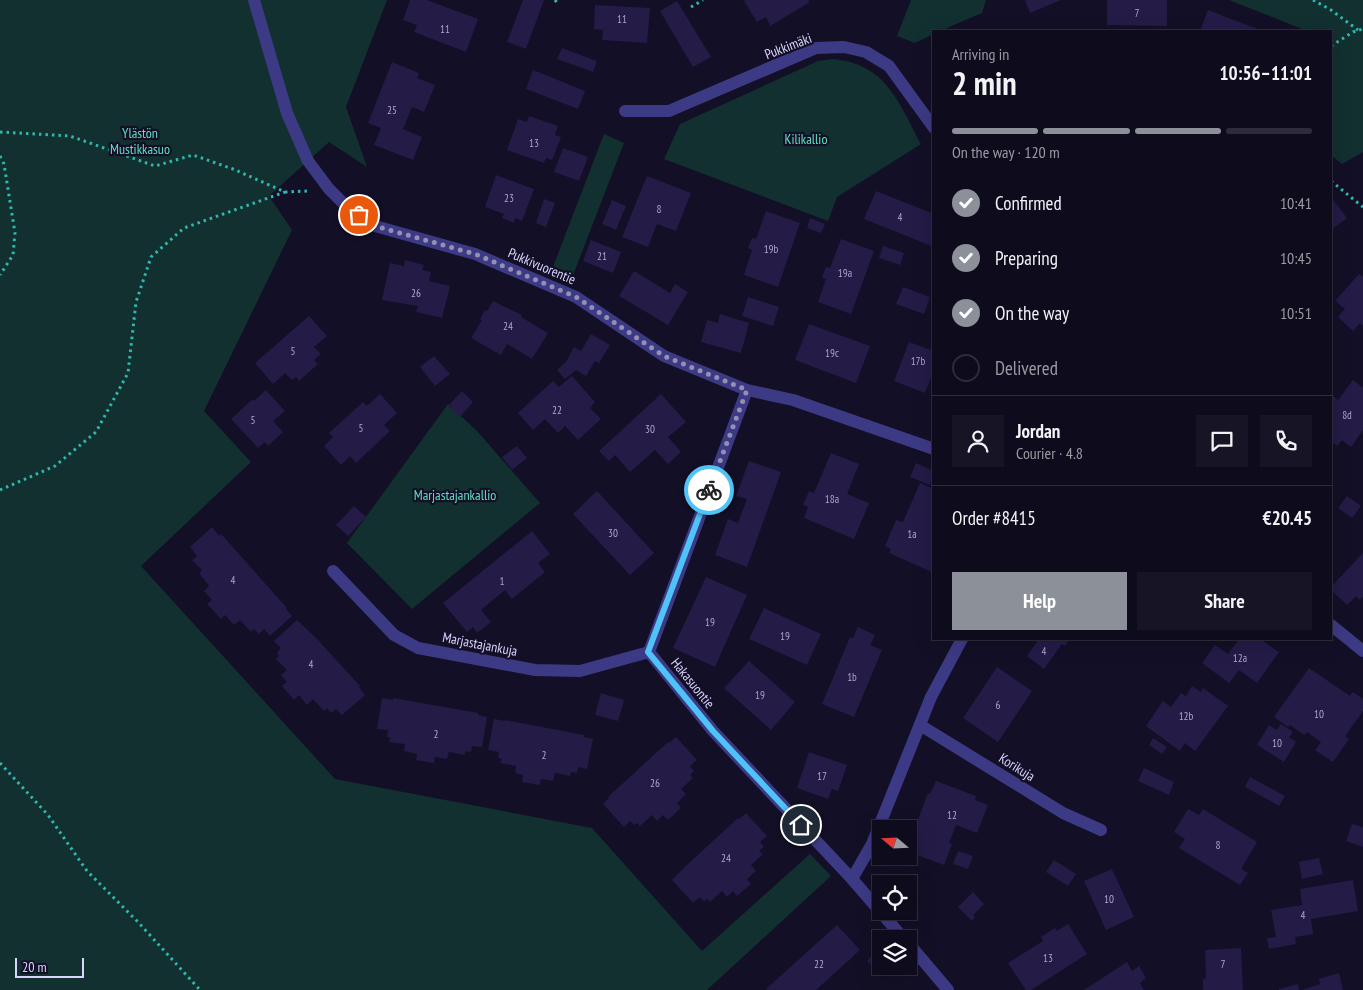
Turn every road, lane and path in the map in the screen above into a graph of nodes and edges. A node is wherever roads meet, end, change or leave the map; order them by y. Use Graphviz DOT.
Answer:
graph roads {
  1 [pos="254,0"];
  2 [pos="555,0"];
  3 [pos="703,0"];
  4 [pos="1313,0"];
  5 [pos="559,5"];
  6 [pos="691,7"];
  7 [pos="1363,29"];
  8 [pos="1358,30"];
  9 [pos="1332,45"];
  10 [pos="625,111"];
  11 [pos="932,125"];
  12 [pos="0,126"];
  13 [pos="5,131"];
  14 [pos="0,132"];
  15 [pos="0,156"];
  16 [pos="1332,182"];
  17 [pos="329,189"];
  18 [pos="285,192"];
  19 [pos="1363,206"];
  20 [pos="0,275"];
  21 [pos="747,390"];
  22 [pos="932,448"];
  23 [pos="0,490"];
  24 [pos="333,570"];
  25 [pos="1332,627"];
  26 [pos="961,640"];
  27 [pos="1363,651"];
  28 [pos="648,652"];
  29 [pos="920,725"];
  30 [pos="0,763"];
  31 [pos="1101,830"];
  32 [pos="852,878"];
  33 [pos="896,930"];
  34 [pos="917,953"];
  35 [pos="200,990"];
  36 [pos="948,990"];
  1 -- 17 [label="street, Pukkivuorentie"];
  2 -- 5 [label="path"];
  3 -- 6 [label="path"];
  4 -- 8 [label="path"];
  7 -- 8 [label="path"];
  8 -- 9 [label="path"];
  10 -- 11 [label="street, Pukkimäki"];
  12 -- 13 [label="path"];
  13 -- 14 [label="path"];
  13 -- 18 [label="path"];
  15 -- 20 [label="path"];
  16 -- 19 [label="path"];
  17 -- 18 [label="path"];
  17 -- 21 [label="street, Pukkivuorentie"];
  18 -- 23 [label="path"];
  21 -- 22 [label="street, Pukkivuorentie"];
  21 -- 28 [label="street"];
  24 -- 28 [label="street, Marjastajankuja"];
  25 -- 27 [label="street"];
  26 -- 29 [label="street"];
  28 -- 32 [label="street, Hakasuontie"];
  29 -- 31 [label="street, Korikuja"];
  29 -- 32 [label="street"];
  30 -- 35 [label="path"];
  32 -- 33 [label="street, Hakasuontie"];
  34 -- 36 [label="street"];
}
